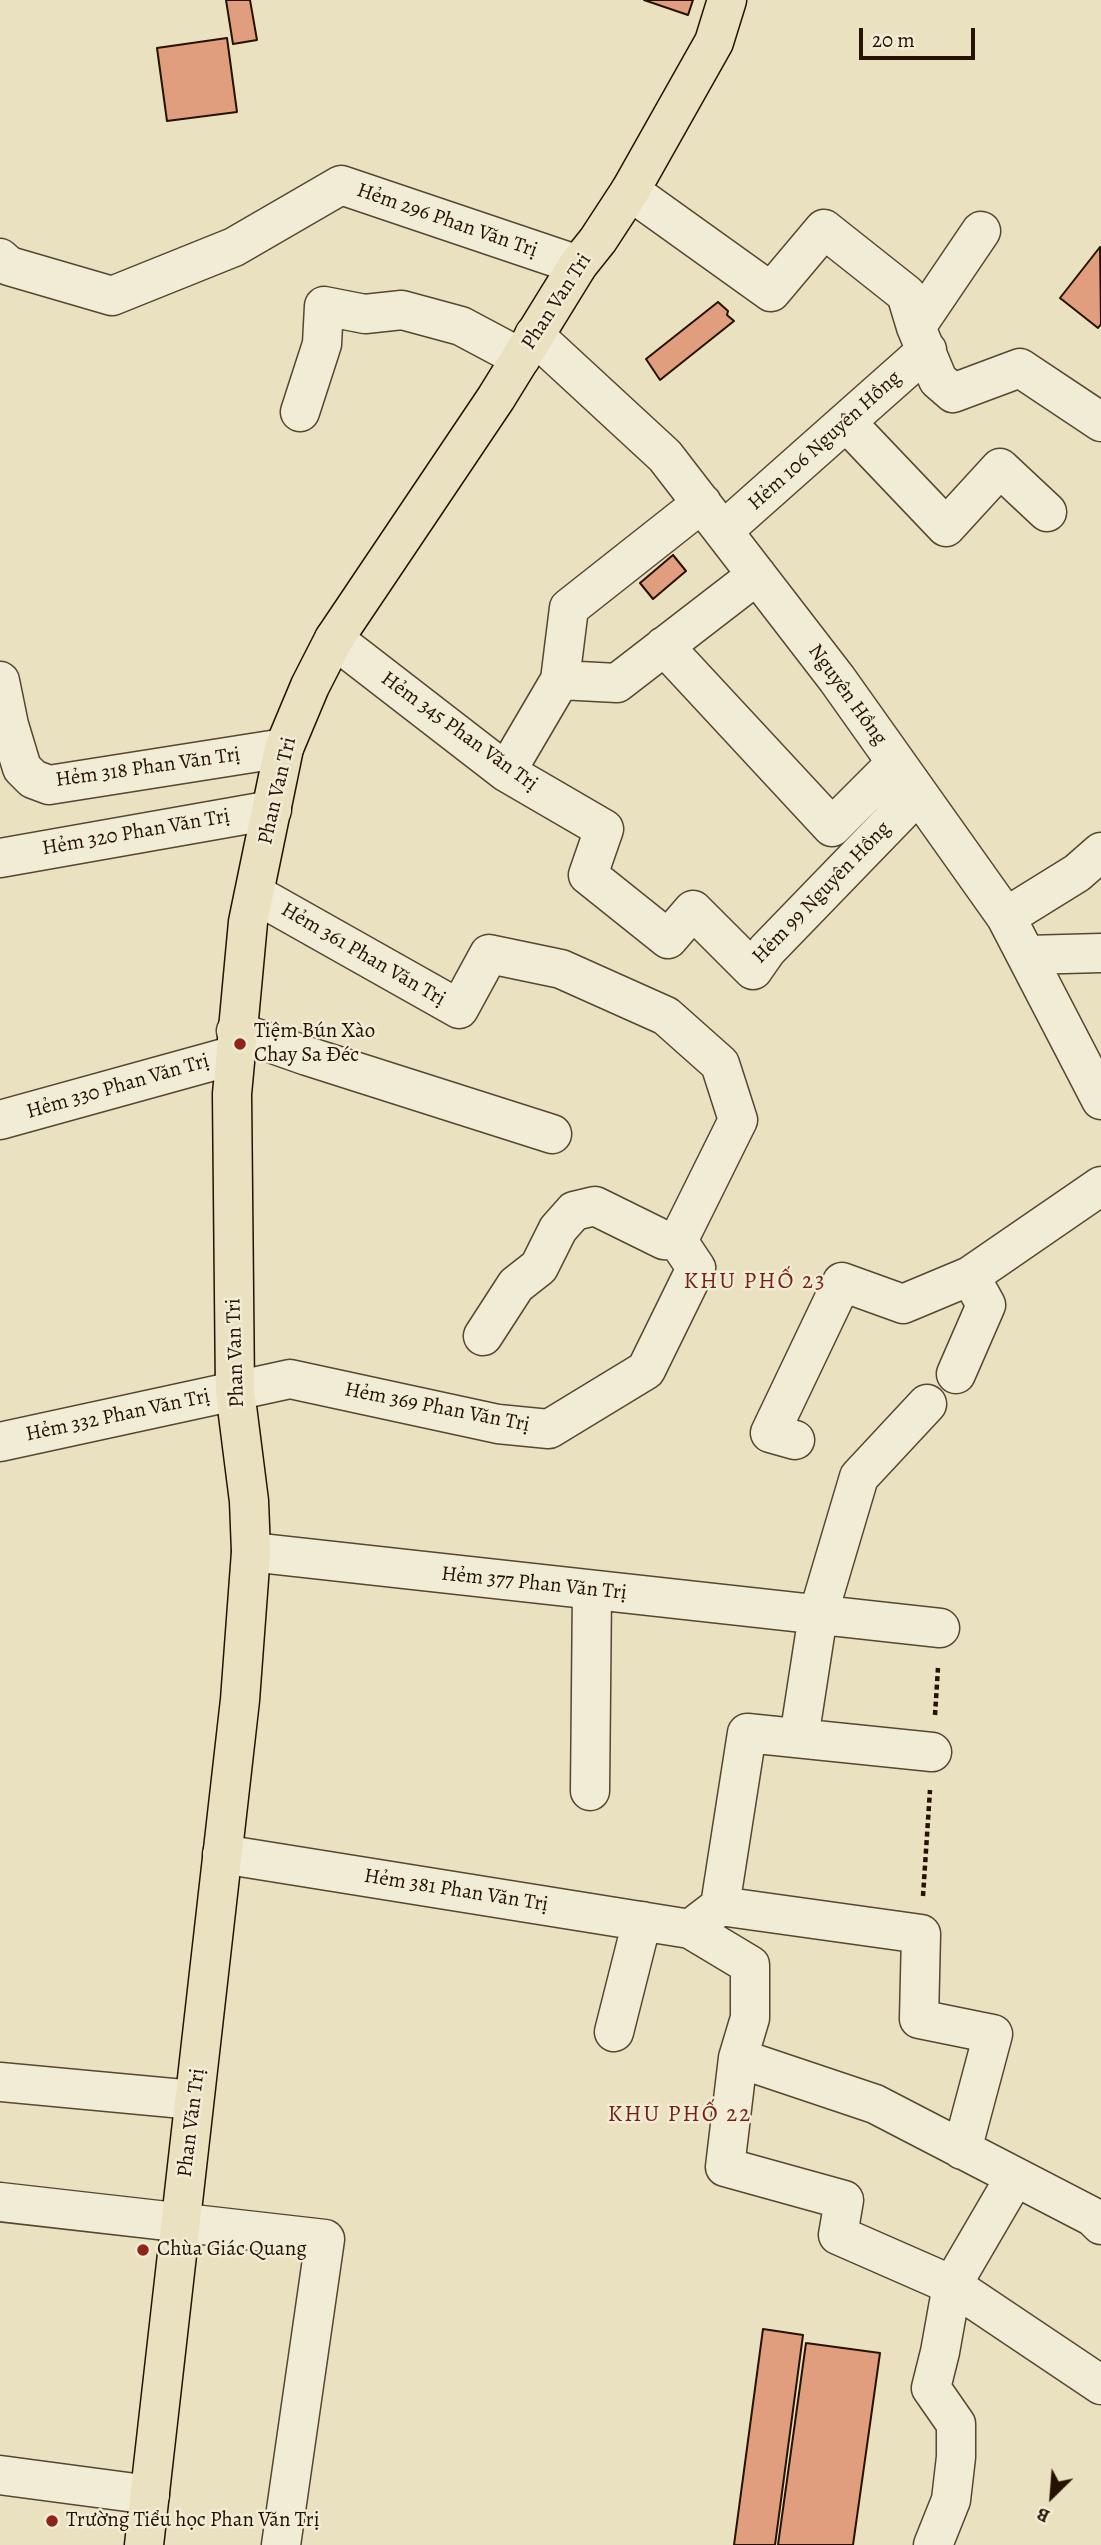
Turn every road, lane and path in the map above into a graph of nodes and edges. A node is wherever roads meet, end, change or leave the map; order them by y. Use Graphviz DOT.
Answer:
graph roads {
  1 [pos="727,0"];
  2 [pos="629,191"];
  3 [pos="981,231"];
  4 [pos="578,265"];
  5 [pos="3,266"];
  6 [pos="921,339"];
  7 [pos="528,346"];
  8 [pos="300,412"];
  9 [pos="1101,422"];
  10 [pos="847,423"];
  11 [pos="1047,512"];
  12 [pos="713,517"];
  13 [pos="757,575"];
  14 [pos="334,639"];
  15 [pos="664,646"];
  16 [pos="560,680"];
  17 [pos="0,681"];
  18 [pos="4,726"];
  19 [pos="284,748"];
  20 [pos="896,763"];
  21 [pos="506,772"];
  22 [pos="918,793"];
  23 [pos="272,810"];
  24 [pos="1101,852"];
  25 [pos="0,858"];
  26 [pos="255,894"];
  27 [pos="1006,917"];
  28 [pos="668,939"];
  29 [pos="1101,953"];
  30 [pos="1027,955"];
  31 [pos="236,1043"];
  32 [pos="1101,1100"];
  33 [pos="0,1120"];
  34 [pos="552,1133"];
  35 [pos="1101,1186"];
  36 [pos="678,1241"];
  37 [pos="970,1276"];
  38 [pos="483,1336"];
  39 [pos="957,1374"];
  40 [pos="235,1391"];
  41 [pos="927,1404"];
  42 [pos="795,1440"];
  43 [pos="0,1442"];
  44 [pos="251,1552"];
  45 [pos="592,1591"];
  46 [pos="818,1615"];
  47 [pos="940,1628"];
  48 [pos="799,1738"];
  49 [pos="932,1752"];
  50 [pos="590,1791"];
  51 [pos="222,1854"];
  52 [pos="720,1906"];
  53 [pos="642,1921"];
  54 [pos="690,1929"];
  55 [pos="614,2032"];
  56 [pos="738,2058"];
  57 [pos="0,2082"];
  58 [pos="194,2100"];
  59 [pos="962,2150"];
  60 [pos="1015,2177"];
  61 [pos="0,2202"];
  62 [pos="181,2221"];
  63 [pos="1101,2225"];
  64 [pos="952,2285"];
  65 [pos="1101,2385"];
  66 [pos="0,2475"];
  67 [pos="150,2495"];
  68 [pos="144,2545"];
  69 [pos="281,2545"];
  70 [pos="933,2545"];
  1 -- 2 [label="main road, Phan Van Tri"];
  2 -- 4 [label="main road, Phan Van Tri"];
  2 -- 6 [label="street"];
  3 -- 6 [label="street, Hẻm 106 Nguyên Hồng"];
  4 -- 5 [label="street, Hẻm 296 Phan Văn Trị"];
  4 -- 7 [label="main road, Phan Van Tri"];
  6 -- 9 [label="street"];
  6 -- 10 [label="street, Hẻm 106 Nguyên Hồng"];
  7 -- 8 [label="street, Nguyên Hồng"];
  7 -- 12 [label="street, Nguyên Hồng"];
  7 -- 14 [label="main road, Phan Van Tri"];
  10 -- 11 [label="street"];
  10 -- 12 [label="street, Hẻm 106 Nguyên Hồng"];
  12 -- 13 [label="street, Nguyên Hồng"];
  12 -- 16 [label="street, Hẻm 106 Nguyên Hồng"];
  13 -- 15 [label="street"];
  13 -- 20 [label="street, Nguyên Hồng"];
  14 -- 19 [label="main road, Phan Van Tri"];
  14 -- 21 [label="street, Hẻm 345 Phan Văn Trị"];
  15 -- 16 [label="street"];
  15 -- 20 [label="street"];
  16 -- 21 [label="street"];
  17 -- 18 [label="street, Hẻm 318 Phan Văn Trị"];
  18 -- 19 [label="street, Hẻm 318 Phan Văn Trị"];
  19 -- 23 [label="main road, Phan Van Tri"];
  20 -- 22 [label="street, Nguyên Hồng"];
  21 -- 28 [label="street, Hẻm 345 Phan Văn Trị"];
  22 -- 27 [label="street, Nguyên Hồng"];
  22 -- 28 [label="street, Hẻm 99 Nguyên Hồng"];
  23 -- 25 [label="street, Hẻm 320 Phan Văn Trị"];
  23 -- 26 [label="main road, Phan Van Tri"];
  24 -- 27 [label="street"];
  26 -- 31 [label="main road, Phan Van Tri"];
  26 -- 36 [label="street, Hẻm 361 Phan Văn Trị"];
  27 -- 30 [label="street, Nguyên Hồng"];
  29 -- 30 [label="street"];
  30 -- 32 [label="street, Nguyên Hồng"];
  31 -- 33 [label="street, Hẻm 330 Phan Văn Trị"];
  31 -- 34 [label="street"];
  31 -- 40 [label="main road, Phan Van Tri"];
  35 -- 37 [label="street"];
  36 -- 38 [label="street"];
  36 -- 40 [label="street, Hẻm 369 Phan Văn Trị"];
  37 -- 39 [label="street"];
  37 -- 42 [label="street"];
  40 -- 43 [label="street, Hẻm 332 Phan Văn Trị"];
  40 -- 44 [label="main road, Phan Van Tri"];
  41 -- 46 [label="street"];
  44 -- 45 [label="street, Hẻm 377 Phan Văn Trị"];
  44 -- 51 [label="main road, Phan Van Tri"];
  45 -- 46 [label="street, Hẻm 377 Phan Văn Trị"];
  45 -- 50 [label="street"];
  46 -- 47 [label="street, Hẻm 377 Phan Văn Trị"];
  46 -- 48 [label="street"];
  48 -- 49 [label="street"];
  48 -- 52 [label="street"];
  51 -- 53 [label="street, Hẻm 381 Phan Văn Trị"];
  51 -- 58 [label="main road, Phan Văn Trị"];
  52 -- 54 [label="street"];
  52 -- 59 [label="street"];
  53 -- 54 [label="street, Hẻm 381 Phan Văn Trị"];
  53 -- 55 [label="street"];
  54 -- 56 [label="street, Hẻm 381 Phan Văn Trị"];
  56 -- 59 [label="street"];
  56 -- 64 [label="street"];
  57 -- 58 [label="street"];
  58 -- 62 [label="main road, Phan Văn Trị"];
  59 -- 60 [label="street"];
  60 -- 63 [label="street"];
  60 -- 64 [label="street"];
  61 -- 62 [label="street"];
  62 -- 67 [label="main road, Phan Văn Trị"];
  62 -- 69 [label="street"];
  64 -- 65 [label="street"];
  64 -- 70 [label="street"];
  66 -- 67 [label="street"];
  67 -- 68 [label="main road, Phan Văn Trị"];
}
